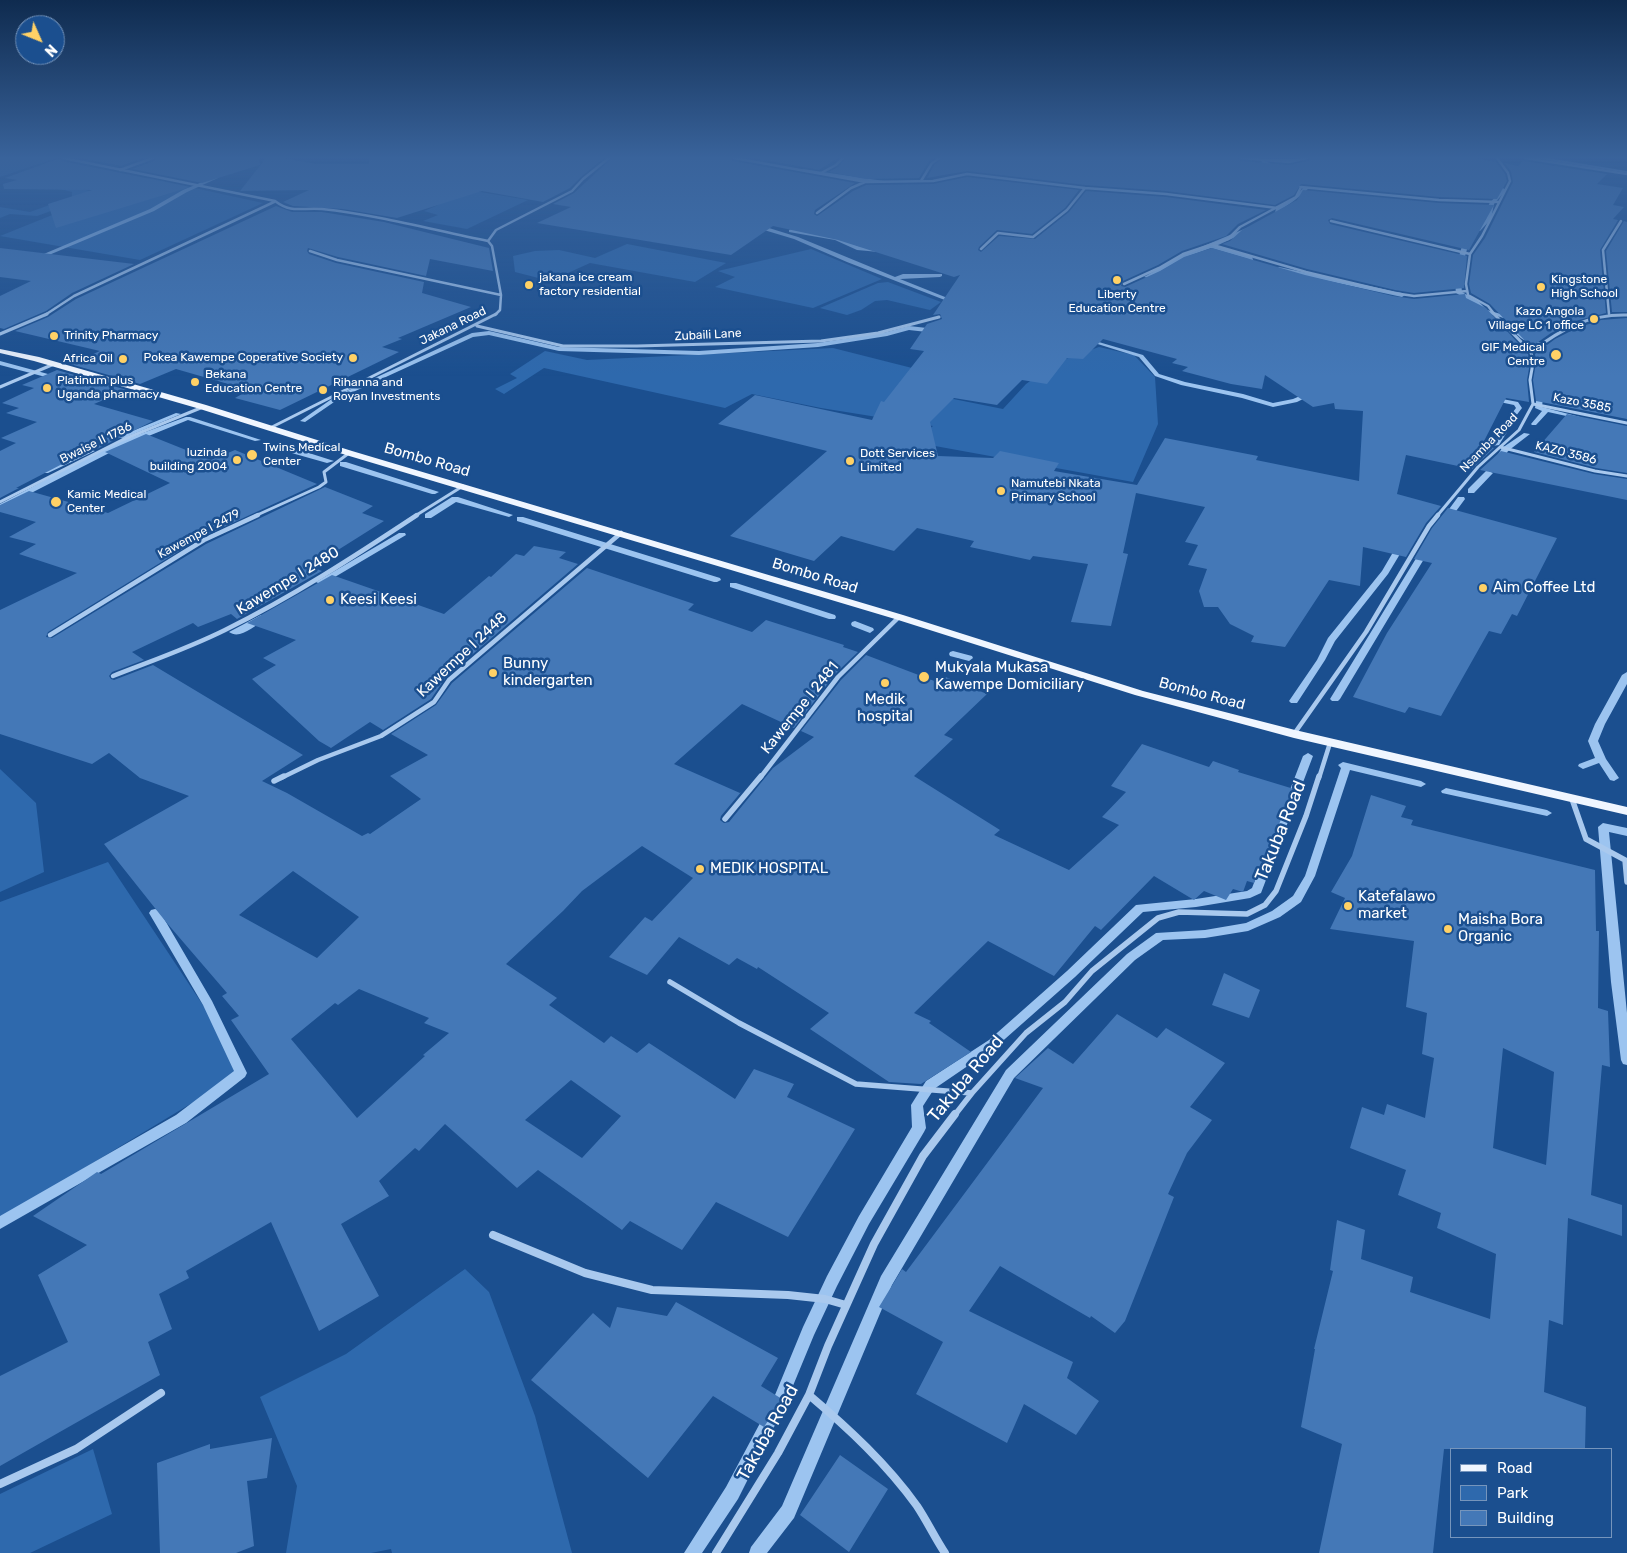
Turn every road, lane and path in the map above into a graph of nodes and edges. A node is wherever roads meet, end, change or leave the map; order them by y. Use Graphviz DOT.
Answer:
graph roads {
  1 [pos="213,230"];
  2 [pos="439,230"];
  3 [pos="496,230"];
  4 [pos="1042,230"];
  5 [pos="1237,230"];
  6 [pos="1371,230"];
  7 [pos="1485,230"];
  8 [pos="1615,230"];
  9 [pos="488,240"];
  10 [pos="1212,245"];
  11 [pos="981,249"];
  12 [pos="310,252"];
  13 [pos="1470,254"];
  14 [pos="1124,284"];
  15 [pos="1467,291"];
  16 [pos="501,295"];
  17 [pos="1609,314"];
  18 [pos="1627,315"];
  19 [pos="939,317"];
  20 [pos="476,326"];
  21 [pos="0,334"];
  22 [pos="0,351"];
  23 [pos="1531,352"];
  24 [pos="54,364"];
  25 [pos="0,387"];
  26 [pos="1533,404"];
  27 [pos="203,407"];
  28 [pos="1627,423"];
  29 [pos="270,428"];
  30 [pos="1500,447"];
  31 [pos="349,453"];
  32 [pos="1627,476"];
  33 [pos="464,486"];
  34 [pos="0,502"];
  35 [pos="622,533"];
  36 [pos="899,617"];
  37 [pos="50,635"];
  38 [pos="113,676"];
  39 [pos="1294,734"];
  40 [pos="1330,743"];
  41 [pos="274,781"];
  42 [pos="1572,800"];
  43 [pos="1627,811"];
  44 [pos="725,819"];
  45 [pos="1627,882"];
  46 [pos="670,982"];
  47 [pos="972,1093"];
  48 [pos="493,1234"];
  49 [pos="846,1305"];
  50 [pos="161,1393"];
  51 [pos="809,1395"];
  52 [pos="0,1484"];
  53 [pos="716,1553"];
  54 [pos="945,1553"];
  1 -- 21 [label="street"];
  2 -- 9 [label="street"];
  3 -- 9 [label="street"];
  4 -- 11 [label="street"];
  5 -- 10 [label="street"];
  6 -- 13 [label="street"];
  7 -- 13 [label="street"];
  8 -- 17 [label="street"];
  9 -- 16 [label="street, Jakana Road"];
  10 -- 14 [label="street"];
  10 -- 15 [label="street"];
  12 -- 16 [label="street"];
  13 -- 15 [label="street"];
  15 -- 23 [label="street"];
  16 -- 20 [label="street, Jakana Road"];
  17 -- 18 [label="street"];
  17 -- 23 [label="street"];
  19 -- 20 [label="street, Zubaili Lane"];
  20 -- 29 [label="street, Jakana Road"];
  22 -- 24 [label="main road, Bombo Road"];
  23 -- 26 [label="street, Nsamba Road"];
  24 -- 25 [label="street"];
  24 -- 27 [label="main road, Bombo Road"];
  26 -- 28 [label="street, Kazo 3585"];
  26 -- 30 [label="street, Nsamba Road"];
  27 -- 29 [label="main road, Bombo Road"];
  27 -- 34 [label="street, Bwaise II 1786"];
  29 -- 31 [label="main road, Bombo Road"];
  30 -- 32 [label="street, KAZO 3586"];
  30 -- 39 [label="street, Nsamba Road"];
  31 -- 33 [label="main road, Bombo Road"];
  31 -- 37 [label="street, Kawempe I 2479"];
  33 -- 35 [label="main road, Bombo Road"];
  33 -- 38 [label="street, Kawempe I 2480"];
  35 -- 36 [label="main road, Bombo Road"];
  35 -- 41 [label="street, Kawempe I 2448"];
  36 -- 39 [label="main road, Bombo Road"];
  36 -- 44 [label="street, Kawempe I 2481"];
  39 -- 40 [label="main road, Bombo Road"];
  40 -- 42 [label="main road, Bombo Road"];
  40 -- 47 [label="street, Takuba Road"];
  42 -- 43 [label="main road, Bombo Road"];
  42 -- 45 [label="street"];
  46 -- 47 [label="street"];
  47 -- 49 [label="street, Takuba Road"];
  48 -- 49 [label="street"];
  49 -- 51 [label="street, Takuba Road"];
  50 -- 52 [label="street"];
  51 -- 53 [label="street, Takuba Road"];
  51 -- 54 [label="street"];
}
